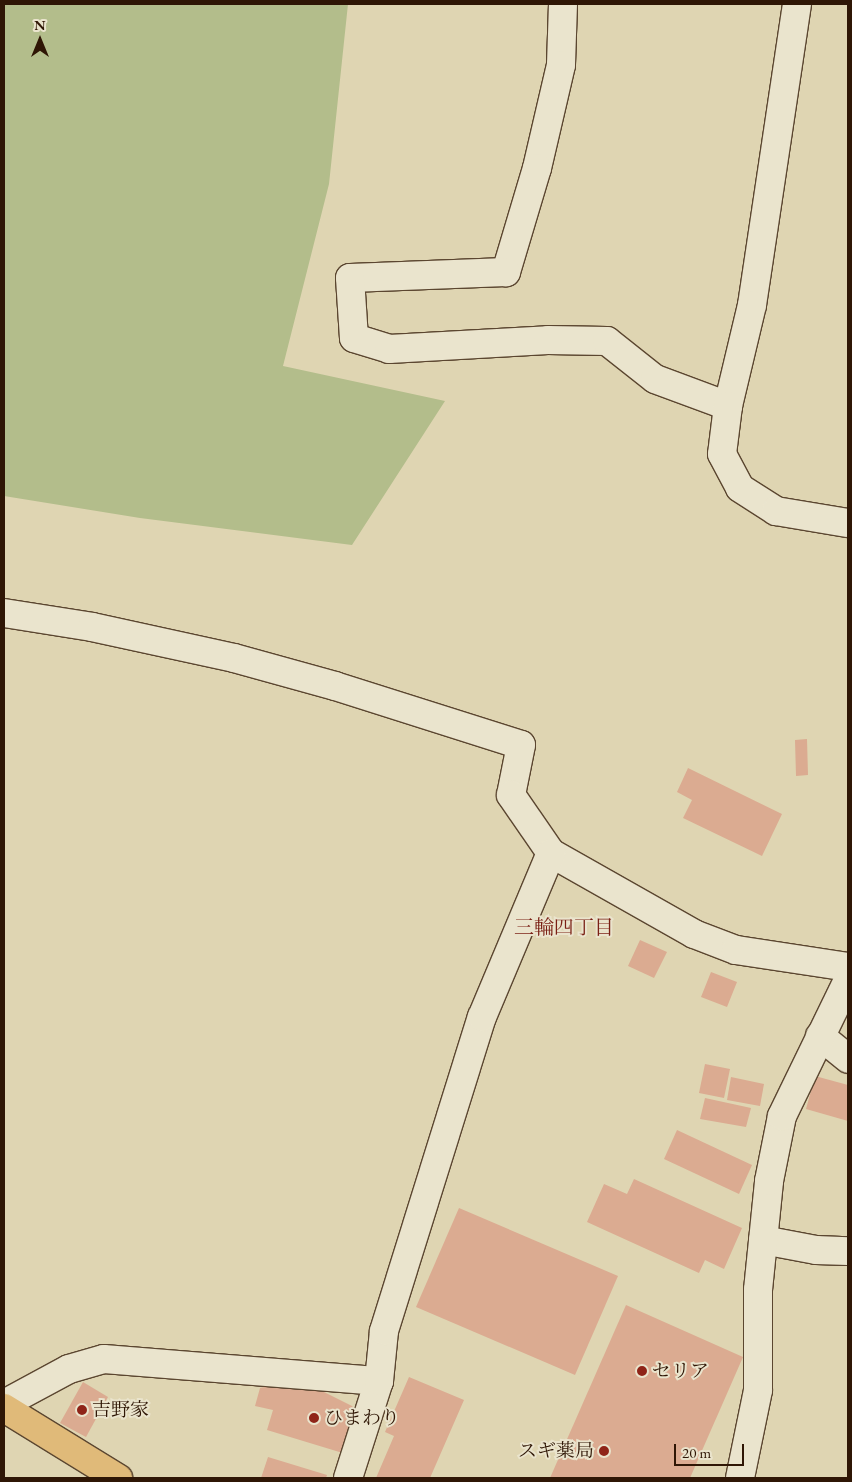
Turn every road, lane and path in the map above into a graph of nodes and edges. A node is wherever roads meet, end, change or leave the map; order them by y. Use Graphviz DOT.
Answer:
graph roads {
  1 [pos="563,4"];
  2 [pos="797,4"];
  3 [pos="728,406"];
  4 [pos="848,523"];
  5 [pos="4,613"];
  6 [pos="551,853"];
  7 [pos="848,967"];
  8 [pos="848,980"];
  9 [pos="820,1036"];
  10 [pos="848,1059"];
  11 [pos="763,1240"];
  12 [pos="848,1251"];
  13 [pos="379,1380"];
  14 [pos="4,1404"];
  15 [pos="4,1408"];
  16 [pos="118,1478"];
  17 [pos="348,1478"];
  18 [pos="740,1478"];
  1 -- 3 [label="street"];
  2 -- 3 [label="street"];
  3 -- 4 [label="street"];
  5 -- 6 [label="street"];
  6 -- 7 [label="street"];
  6 -- 13 [label="street"];
  8 -- 9 [label="street"];
  9 -- 10 [label="street"];
  9 -- 11 [label="street"];
  11 -- 12 [label="street"];
  11 -- 18 [label="street"];
  13 -- 14 [label="street"];
  13 -- 17 [label="street"];
  15 -- 16 [label="highway"];
}
